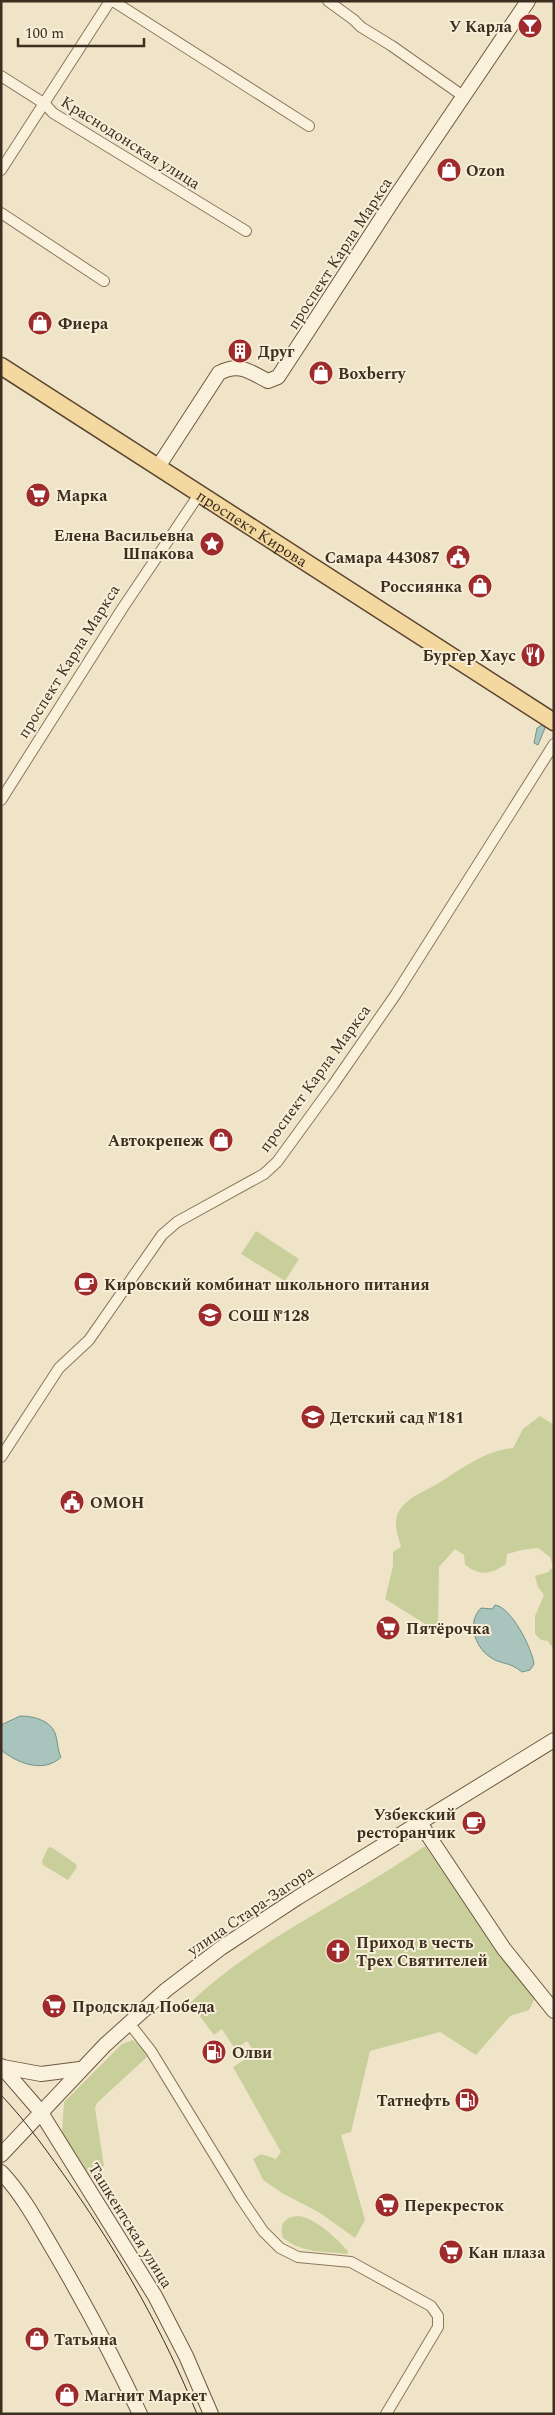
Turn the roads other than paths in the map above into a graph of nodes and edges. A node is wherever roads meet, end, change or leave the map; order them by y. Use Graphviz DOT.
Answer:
graph roads {
  1 [pos="112,1"];
  2 [pos="328,1"];
  3 [pos="528,1"];
  4 [pos="1,76"];
  5 [pos="464,96"];
  6 [pos="45,104"];
  7 [pos="309,126"];
  8 [pos="1,170"];
  9 [pos="1,213"];
  10 [pos="246,231"];
  11 [pos="104,281"];
  12 [pos="1,366"];
  13 [pos="158,467"];
  14 [pos="200,493"];
  15 [pos="554,722"];
  16 [pos="554,744"];
  17 [pos="1,800"];
  18 [pos="1,1456"];
  19 [pos="554,1740"];
  20 [pos="420,1823"];
  21 [pos="554,2011"];
  22 [pos="129,2023"];
  23 [pos="2,2066"];
  24 [pos="80,2069"];
  25 [pos="40,2111"];
  26 [pos="1,2154"];
  27 [pos="1,2172"];
  28 [pos="140,2414"];
  29 [pos="211,2414"];
  30 [pos="386,2414"];
  1 -- 6 [label="street"];
  1 -- 7 [label="street"];
  2 -- 5 [label="street"];
  3 -- 5 [label="main road, проспект Карла Маркса"];
  4 -- 6 [label="street, Краснодонская улица"];
  5 -- 13 [label="main road, проспект Карла Маркса"];
  6 -- 8 [label="street"];
  6 -- 10 [label="street, Краснодонская улица"];
  9 -- 11 [label="street"];
  12 -- 13 [label="main road, проспект Кирова"];
  13 -- 14 [label="main road, проспект Кирова"];
  14 -- 15 [label="main road, проспект Кирова"];
  14 -- 17 [label="street, проспект Карла Маркса"];
  16 -- 18 [label="street, проспект Карла Маркса"];
  19 -- 20 [label="main road, улица Стара-Загора"];
  20 -- 21 [label="main road"];
  20 -- 22 [label="main road, улица Стара-Загора"];
  22 -- 24 [label="main road, улица Стара-Загора"];
  22 -- 30 [label="street"];
  23 -- 24 [label="main road"];
  23 -- 25 [label="main road, Ташкентская улица"];
  24 -- 25 [label="main road, улица Стара-Загора"];
  25 -- 26 [label="main road, улица Стара-Загора"];
  25 -- 29 [label="main road, Ташкентская улица"];
  27 -- 28 [label="main road"];
}
